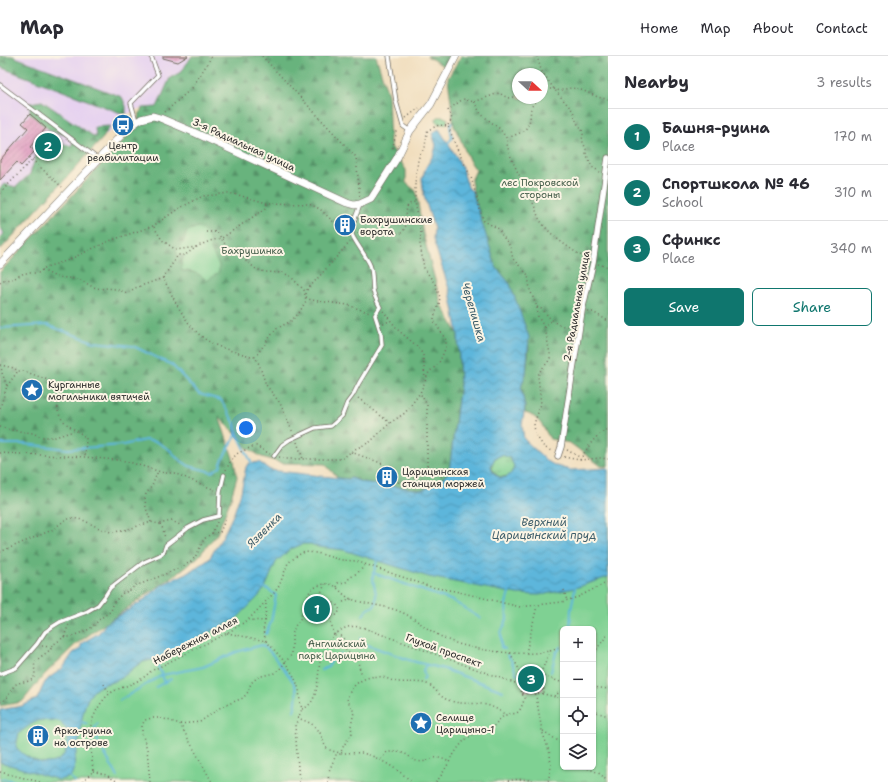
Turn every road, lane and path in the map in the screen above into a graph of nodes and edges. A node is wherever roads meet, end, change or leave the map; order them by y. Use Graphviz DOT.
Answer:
graph roads {
  1 [pos="150,56"];
  2 [pos="212,56"];
  3 [pos="262,56"];
  4 [pos="389,56"];
  5 [pos="456,56"];
  6 [pos="537,56"];
  7 [pos="0,84"];
  8 [pos="548,89"];
  9 [pos="554,89"];
  10 [pos="512,97"];
  11 [pos="608,99"];
  12 [pos="474,102"];
  13 [pos="423,104"];
  14 [pos="534,104"];
  15 [pos="160,118"];
  16 [pos="136,121"];
  17 [pos="402,122"];
  18 [pos="448,126"];
  19 [pos="60,131"];
  20 [pos="410,131"];
  21 [pos="507,139"];
  22 [pos="393,148"];
  23 [pos="29,157"];
  24 [pos="608,158"];
  25 [pos="98,159"];
  26 [pos="33,160"];
  27 [pos="465,165"];
  28 [pos="462,168"];
  29 [pos="606,175"];
  30 [pos="0,193"];
  31 [pos="67,193"];
  32 [pos="360,202"];
  33 [pos="415,202"];
  34 [pos="268,203"];
  35 [pos="153,226"];
  36 [pos="206,232"];
  37 [pos="352,234"];
  38 [pos="222,238"];
  39 [pos="198,246"];
  40 [pos="593,263"];
  41 [pos="0,264"];
  42 [pos="608,267"];
  43 [pos="42,270"];
  44 [pos="163,278"];
  45 [pos="0,282"];
  46 [pos="306,296"];
  47 [pos="380,307"];
  48 [pos="537,307"];
  49 [pos="582,312"];
  50 [pos="376,315"];
  51 [pos="552,320"];
  52 [pos="391,321"];
  53 [pos="608,321"];
  54 [pos="581,325"];
  55 [pos="379,327"];
  56 [pos="545,328"];
  57 [pos="255,357"];
  58 [pos="0,366"];
  59 [pos="18,371"];
  60 [pos="425,379"];
  61 [pos="8,386"];
  62 [pos="420,393"];
  63 [pos="353,395"];
  64 [pos="0,408"];
  65 [pos="390,423"];
  66 [pos="0,427"];
  67 [pos="608,429"];
  68 [pos="74,431"];
  69 [pos="295,437"];
  70 [pos="561,447"];
  71 [pos="351,452"];
  72 [pos="0,454"];
  73 [pos="274,456"];
  74 [pos="558,456"];
  75 [pos="85,457"];
  76 [pos="581,459"];
  77 [pos="608,459"];
  78 [pos="303,460"];
  79 [pos="427,470"];
  80 [pos="158,471"];
  81 [pos="224,475"];
  82 [pos="392,482"];
  83 [pos="378,484"];
  84 [pos="449,485"];
  85 [pos="220,492"];
  86 [pos="219,516"];
  87 [pos="152,522"];
  88 [pos="159,524"];
  89 [pos="188,528"];
  90 [pos="212,533"];
  91 [pos="166,540"];
  92 [pos="0,552"];
  93 [pos="365,564"];
  94 [pos="608,582"];
  95 [pos="324,584"];
  96 [pos="337,587"];
  97 [pos="564,590"];
  98 [pos="352,599"];
  99 [pos="567,600"];
  100 [pos="266,602"];
  101 [pos="343,602"];
  102 [pos="537,605"];
  103 [pos="319,606"];
  104 [pos="71,618"];
  105 [pos="329,618"];
  106 [pos="248,620"];
  107 [pos="265,621"];
  108 [pos="227,633"];
  109 [pos="337,633"];
  110 [pos="608,634"];
  111 [pos="334,635"];
  112 [pos="64,637"];
  113 [pos="266,641"];
  114 [pos="37,644"];
  115 [pos="50,647"];
  116 [pos="560,647"];
  117 [pos="596,650"];
  118 [pos="550,651"];
  119 [pos="510,652"];
  120 [pos="526,653"];
  121 [pos="285,663"];
  122 [pos="0,674"];
  123 [pos="544,676"];
  124 [pos="539,677"];
  125 [pos="364,678"];
  126 [pos="524,678"];
  127 [pos="519,682"];
  128 [pos="560,682"];
  129 [pos="104,684"];
  130 [pos="596,687"];
  131 [pos="608,689"];
  132 [pos="535,691"];
  133 [pos="109,692"];
  134 [pos="560,692"];
  135 [pos="544,693"];
  136 [pos="522,694"];
  137 [pos="525,694"];
  138 [pos="554,696"];
  139 [pos="560,699"];
  140 [pos="0,702"];
  141 [pos="302,709"];
  142 [pos="596,712"];
  143 [pos="506,715"];
  144 [pos="608,716"];
  145 [pos="298,718"];
  146 [pos="180,724"];
  147 [pos="542,731"];
  148 [pos="560,742"];
  149 [pos="340,754"];
  150 [pos="381,759"];
  151 [pos="449,762"];
  152 [pos="592,770"];
  153 [pos="0,772"];
  154 [pos="93,772"];
  155 [pos="32,780"];
  156 [pos="30,782"];
  157 [pos="40,782"];
  158 [pos="83,782"];
  159 [pos="118,782"];
  160 [pos="150,782"];
  161 [pos="211,782"];
  162 [pos="299,782"];
  163 [pos="328,782"];
  164 [pos="411,782"];
  165 [pos="436,782"];
  166 [pos="504,782"];
  167 [pos="541,782"];
  168 [pos="548,782"];
  169 [pos="607,782"];
  1 -- 16 [label="lane"];
  2 -- 15 [label="path"];
  3 -- 32 [label="path"];
  4 -- 17 [label="lane"];
  5 -- 20 [label="street"];
  6 -- 9 [label="path"];
  7 -- 19 [label="lane"];
  8 -- 9 [label="path"];
  9 -- 11 [label="path"];
  9 -- 29 [label="path"];
  10 -- 12 [label="path"];
  12 -- 18 [label="path"];
  12 -- 21 [label="path"];
  13 -- 17 [label="path"];
  14 -- 21 [label="path"];
  15 -- 16 [label="street, 3-я Радиальная улица"];
  15 -- 32 [label="street, 3-я Радиальная улица"];
  16 -- 25 [label="street"];
  17 -- 20 [label="lane"];
  17 -- 22 [label="path"];
  18 -- 27 [label="path"];
  18 -- 33 [label="path"];
  19 -- 25 [label="lane"];
  19 -- 26 [label="path"];
  20 -- 32 [label="street"];
  21 -- 40 [label="path"];
  23 -- 26 [label="path"];
  24 -- 29 [label="street, 2-я Радиальная улица"];
  25 -- 31 [label="street"];
  26 -- 30 [label="path"];
  26 -- 31 [label="path"];
  27 -- 28 [label="path"];
  27 -- 48 [label="path"];
  29 -- 40 [label="street, 2-я Радиальная улица"];
  31 -- 41 [label="street"];
  32 -- 37 [label="lane"];
  33 -- 37 [label="path"];
  33 -- 60 [label="path"];
  34 -- 35 [label="path"];
  34 -- 37 [label="path"];
  34 -- 38 [label="path"];
  35 -- 39 [label="path"];
  35 -- 43 [label="path"];
  36 -- 38 [label="path"];
  37 -- 46 [label="path"];
  37 -- 47 [label="lane"];
  38 -- 39 [label="path"];
  38 -- 46 [label="path"];
  39 -- 44 [label="path"];
  40 -- 42 [label="path"];
  40 -- 49 [label="street, 2-я Радиальная улица"];
  43 -- 44 [label="path"];
  43 -- 45 [label="path"];
  44 -- 57 [label="path"];
  46 -- 50 [label="path"];
  46 -- 57 [label="path"];
  47 -- 50 [label="lane"];
  47 -- 52 [label="path"];
  48 -- 51 [label="path"];
  48 -- 56 [label="path"];
  49 -- 53 [label="path"];
  49 -- 54 [label="street, 2-я Радиальная улица"];
  50 -- 55 [label="lane"];
  51 -- 54 [label="path"];
  51 -- 56 [label="path"];
  52 -- 55 [label="path"];
  52 -- 60 [label="path"];
  54 -- 70 [label="street, 2-я Радиальная улица"];
  55 -- 63 [label="lane"];
  56 -- 74 [label="path"];
  57 -- 69 [label="path"];
  58 -- 59 [label="path"];
  58 -- 61 [label="path"];
  59 -- 61 [label="path"];
  59 -- 68 [label="path"];
  60 -- 62 [label="path"];
  61 -- 64 [label="path"];
  62 -- 65 [label="path"];
  62 -- 79 [label="path"];
  63 -- 65 [label="path"];
  63 -- 69 [label="lane"];
  65 -- 78 [label="path"];
  66 -- 68 [label="path"];
  67 -- 76 [label="path"];
  68 -- 75 [label="path"];
  69 -- 73 [label="lane"];
  69 -- 78 [label="path"];
  70 -- 74 [label="street, 2-я Радиальная улица"];
  70 -- 76 [label="path"];
  71 -- 82 [label="path"];
  72 -- 75 [label="path"];
  73 -- 78 [label="path"];
  73 -- 81 [label="path"];
  74 -- 76 [label="path"];
  75 -- 80 [label="path"];
  76 -- 77 [label="path"];
  79 -- 82 [label="path"];
  79 -- 84 [label="path"];
  80 -- 85 [label="path"];
  80 -- 87 [label="path"];
  81 -- 85 [label="lane"];
  82 -- 83 [label="path"];
  85 -- 86 [label="lane"];
  86 -- 89 [label="lane"];
  86 -- 90 [label="path"];
  86 -- 90 [label="path"];
  87 -- 88 [label="path"];
  87 -- 92 [label="path"];
  88 -- 89 [label="path"];
  88 -- 91 [label="path"];
  89 -- 104 [label="lane"];
  90 -- 112 [label="path"];
  93 -- 96 [label="path"];
  93 -- 100 [label="path, Набережная аллея"];
  93 -- 102 [label="path, Набережная аллея"];
  94 -- 99 [label="path, Набережная аллея"];
  95 -- 96 [label="path"];
  95 -- 105 [label="path"];
  95 -- 121 [label="path"];
  96 -- 98 [label="path"];
  97 -- 99 [label="path"];
  98 -- 101 [label="path"];
  98 -- 119 [label="path"];
  99 -- 102 [label="path, Набережная аллея"];
  100 -- 106 [label="path, Набережная аллея"];
  100 -- 107 [label="path"];
  102 -- 120 [label="path"];
  103 -- 105 [label="path"];
  104 -- 112 [label="path"];
  104 -- 114 [label="lane"];
  105 -- 111 [label="path"];
  106 -- 107 [label="path"];
  106 -- 108 [label="path, Набережная аллея"];
  107 -- 113 [label="path"];
  108 -- 113 [label="path"];
  108 -- 133 [label="path, Набережная аллея"];
  109 -- 111 [label="path"];
  109 -- 125 [label="path"];
  109 -- 127 [label="path, Глухой проспект"];
  110 -- 117 [label="path"];
  111 -- 141 [label="path"];
  112 -- 115 [label="path"];
  113 -- 121 [label="path"];
  114 -- 115 [label="path"];
  114 -- 122 [label="lane"];
  115 -- 140 [label="path"];
  116 -- 118 [label="path"];
  118 -- 120 [label="path"];
  118 -- 124 [label="path"];
  119 -- 120 [label="path"];
  119 -- 126 [label="path"];
  121 -- 141 [label="path"];
  121 -- 146 [label="path"];
  123 -- 124 [label="path"];
  123 -- 128 [label="path"];
  123 -- 135 [label="path"];
  124 -- 126 [label="path"];
  125 -- 143 [label="path"];
  125 -- 149 [label="path"];
  126 -- 127 [label="path"];
  126 -- 137 [label="path"];
  127 -- 136 [label="path"];
  129 -- 133 [label="path"];
  130 -- 131 [label="path"];
  132 -- 135 [label="path"];
  132 -- 137 [label="path"];
  132 -- 147 [label="path"];
  133 -- 154 [label="path"];
  134 -- 138 [label="path"];
  135 -- 138 [label="path"];
  136 -- 137 [label="path"];
  136 -- 143 [label="path"];
  138 -- 139 [label="path"];
  141 -- 145 [label="path"];
  142 -- 144 [label="path"];
  143 -- 151 [label="path"];
  145 -- 149 [label="path"];
  145 -- 162 [label="path"];
  146 -- 160 [label="path"];
  146 -- 161 [label="path"];
  147 -- 148 [label="path"];
  147 -- 168 [label="path"];
  149 -- 150 [label="path"];
  149 -- 163 [label="path"];
  150 -- 151 [label="path"];
  150 -- 164 [label="path"];
  151 -- 165 [label="path"];
  152 -- 169 [label="path"];
  153 -- 155 [label="path"];
  154 -- 158 [label="path"];
  154 -- 159 [label="path"];
  155 -- 156 [label="path"];
  155 -- 157 [label="path"];
  166 -- 167 [label="path"];
}
